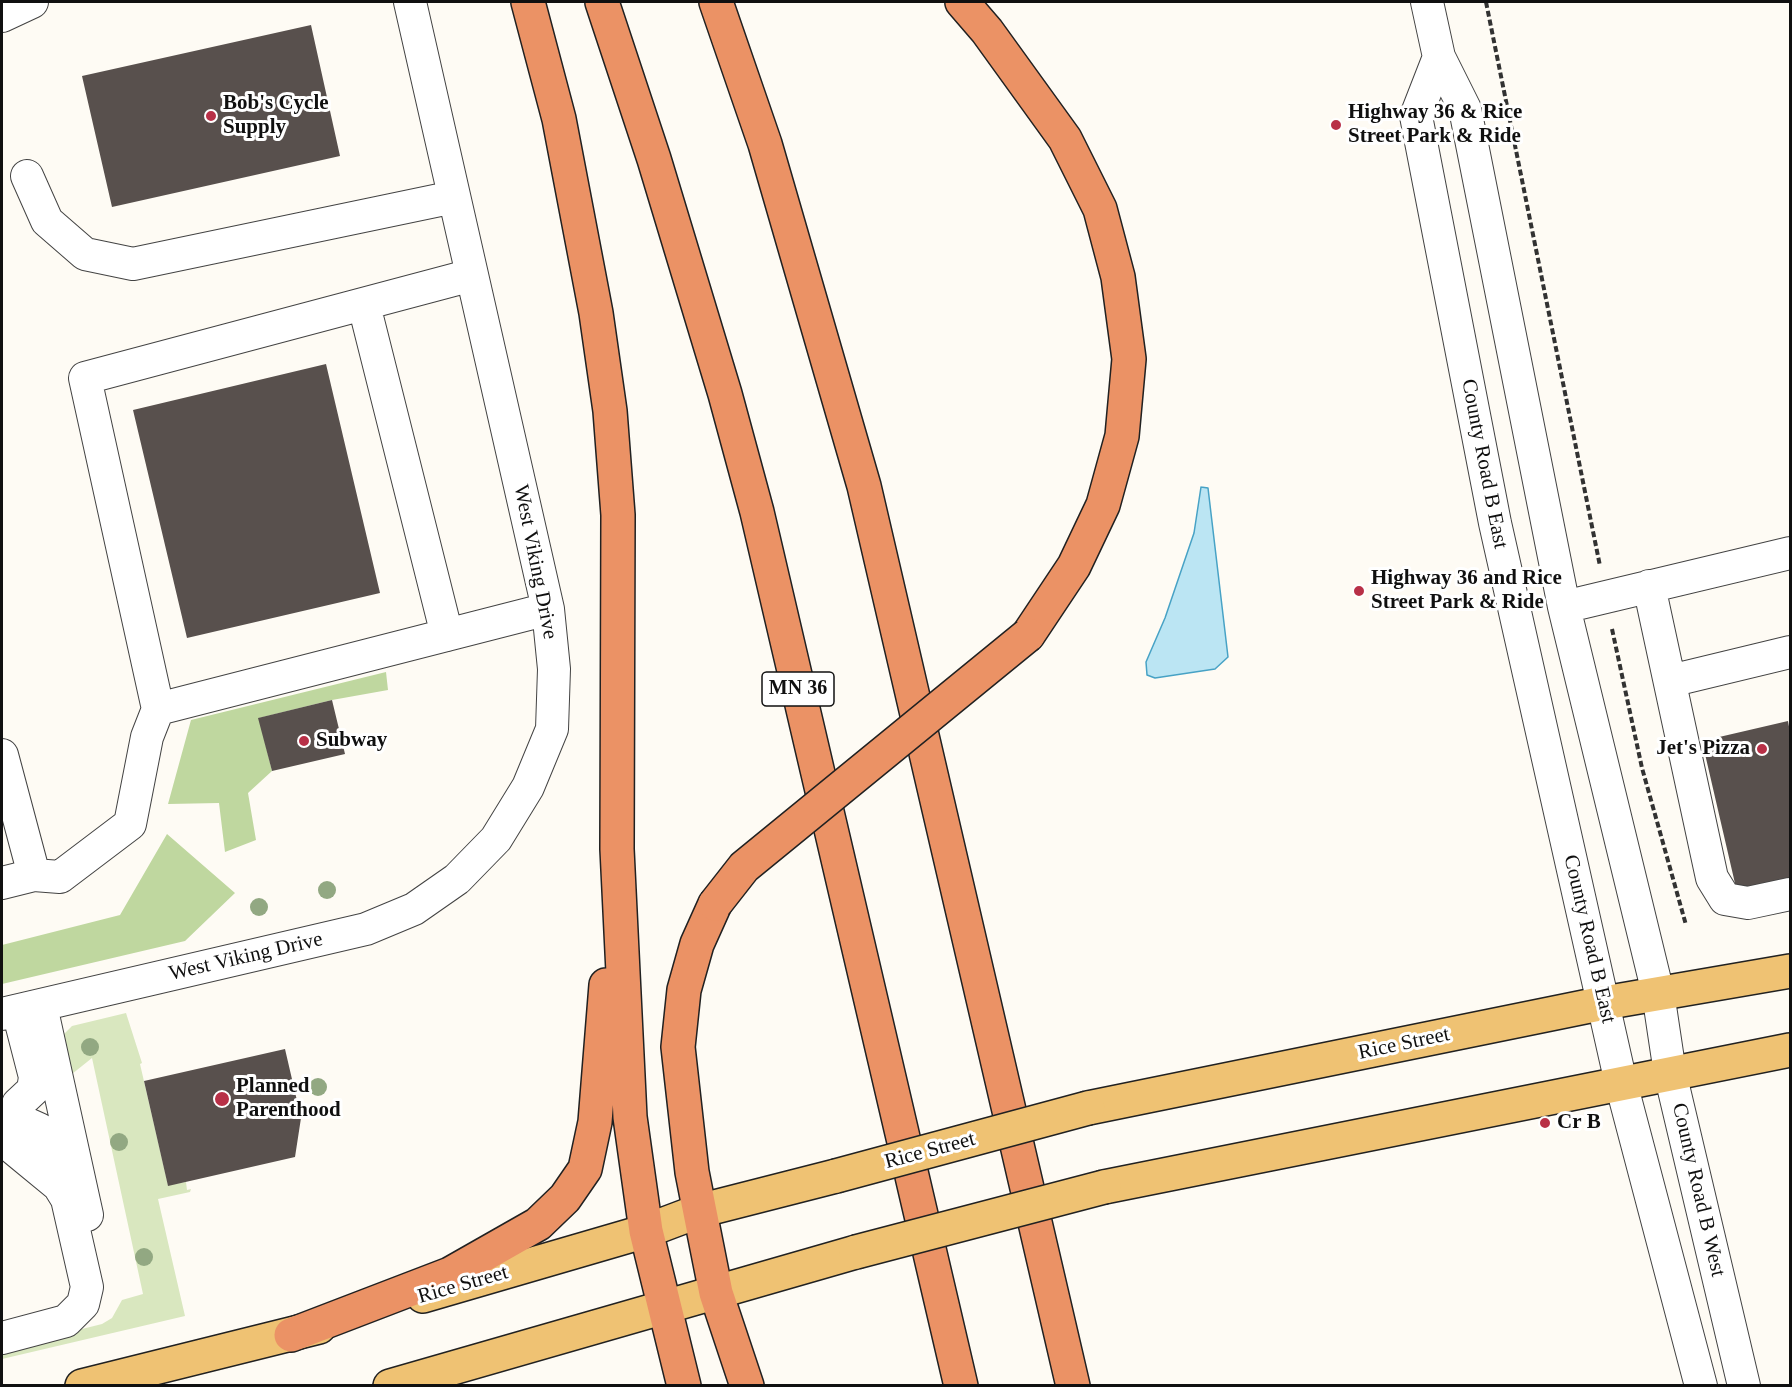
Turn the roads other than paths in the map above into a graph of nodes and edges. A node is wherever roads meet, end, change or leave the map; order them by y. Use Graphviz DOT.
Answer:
graph roads {
  1 [pos="32,2"];
  2 [pos="410,2"];
  3 [pos="528,2"];
  4 [pos="602,2"];
  5 [pos="716,2"];
  6 [pos="962,2"];
  7 [pos="1427,2"];
  8 [pos="2,16"];
  9 [pos="1438,57"];
  10 [pos="27,177"];
  11 [pos="454,197"];
  12 [pos="472,275"];
  13 [pos="364,305"];
  14 [pos="1791,553"];
  15 [pos="1649,586"];
  16 [pos="1564,607"];
  17 [pos="548,609"];
  18 [pos="447,635"];
  19 [pos="1791,652"];
  20 [pos="1670,681"];
  21 [pos="158,710"];
  22 [pos="2,755"];
  23 [pos="617,849"];
  24 [pos="34,874"];
  25 [pos="2,883"];
  26 [pos="1791,894"];
  27 [pos="1791,971"];
  28 [pos="1658,993"];
  29 [pos="1605,1003"];
  30 [pos="20,1010"];
  31 [pos="1791,1050"];
  32 [pos="1670,1073"];
  33 [pos="1621,1083"];
  34 [pos="7,1112"];
  35 [pos="67,1130"];
  36 [pos="2,1139"];
  37 [pos="67,1199"];
  38 [pos="699,1212"];
  39 [pos="646,1231"];
  40 [pos="95,1248"];
  41 [pos="716,1293"];
  42 [pos="665,1307"];
  43 [pos="291,1335"];
  44 [pos="2,1338"];
  45 [pos="82,1386"];
  46 [pos="390,1386"];
  47 [pos="684,1386"];
  48 [pos="747,1386"];
  49 [pos="961,1386"];
  50 [pos="1073,1386"];
  51 [pos="1701,1386"];
  52 [pos="1744,1386"];
  1 -- 8 [label="street"];
  2 -- 11 [label="street, West Viking Drive"];
  3 -- 23 [label="highway"];
  4 -- 49 [label="highway, MN 36"];
  5 -- 50 [label="highway"];
  6 -- 38 [label="highway, bridge"];
  7 -- 9 [label="street"];
  9 -- 16 [label="street"];
  9 -- 29 [label="street, County Road B East"];
  10 -- 11 [label="street"];
  11 -- 12 [label="street, West Viking Drive"];
  12 -- 13 [label="street"];
  12 -- 17 [label="street, West Viking Drive"];
  13 -- 18 [label="street"];
  13 -- 21 [label="street"];
  14 -- 15 [label="street"];
  15 -- 16 [label="street"];
  15 -- 20 [label="street"];
  16 -- 28 [label="street"];
  17 -- 18 [label="street"];
  17 -- 30 [label="street, West Viking Drive"];
  18 -- 21 [label="street"];
  19 -- 20 [label="street"];
  20 -- 26 [label="street"];
  21 -- 24 [label="street"];
  22 -- 24 [label="street"];
  23 -- 39 [label="highway"];
  23 -- 43 [label="highway"];
  24 -- 25 [label="street"];
  27 -- 28 [label="main road, Rice Street"];
  28 -- 29 [label="main road, Rice Street"];
  28 -- 32 [label="street, County Road B West"];
  29 -- 33 [label="street, County Road B East"];
  29 -- 38 [label="main road, Rice Street, bridge"];
  30 -- 34 [label="street"];
  30 -- 35 [label="street"];
  31 -- 32 [label="main road"];
  32 -- 33 [label="main road"];
  32 -- 52 [label="street, County Road B West"];
  33 -- 41 [label="main road, bridge"];
  33 -- 51 [label="street, County Road B West"];
  34 -- 35 [label="street"];
  34 -- 37 [label="street"];
  35 -- 40 [label="street"];
  36 -- 37 [label="street"];
  37 -- 44 [label="street"];
  38 -- 39 [label="main road, Rice Street"];
  38 -- 41 [label="highway"];
  39 -- 42 [label="highway"];
  39 -- 43 [label="main road, Rice Street"];
  41 -- 42 [label="main road"];
  41 -- 48 [label="highway"];
  42 -- 46 [label="main road"];
  42 -- 47 [label="highway"];
  43 -- 45 [label="main road, Rice Street"];
}
